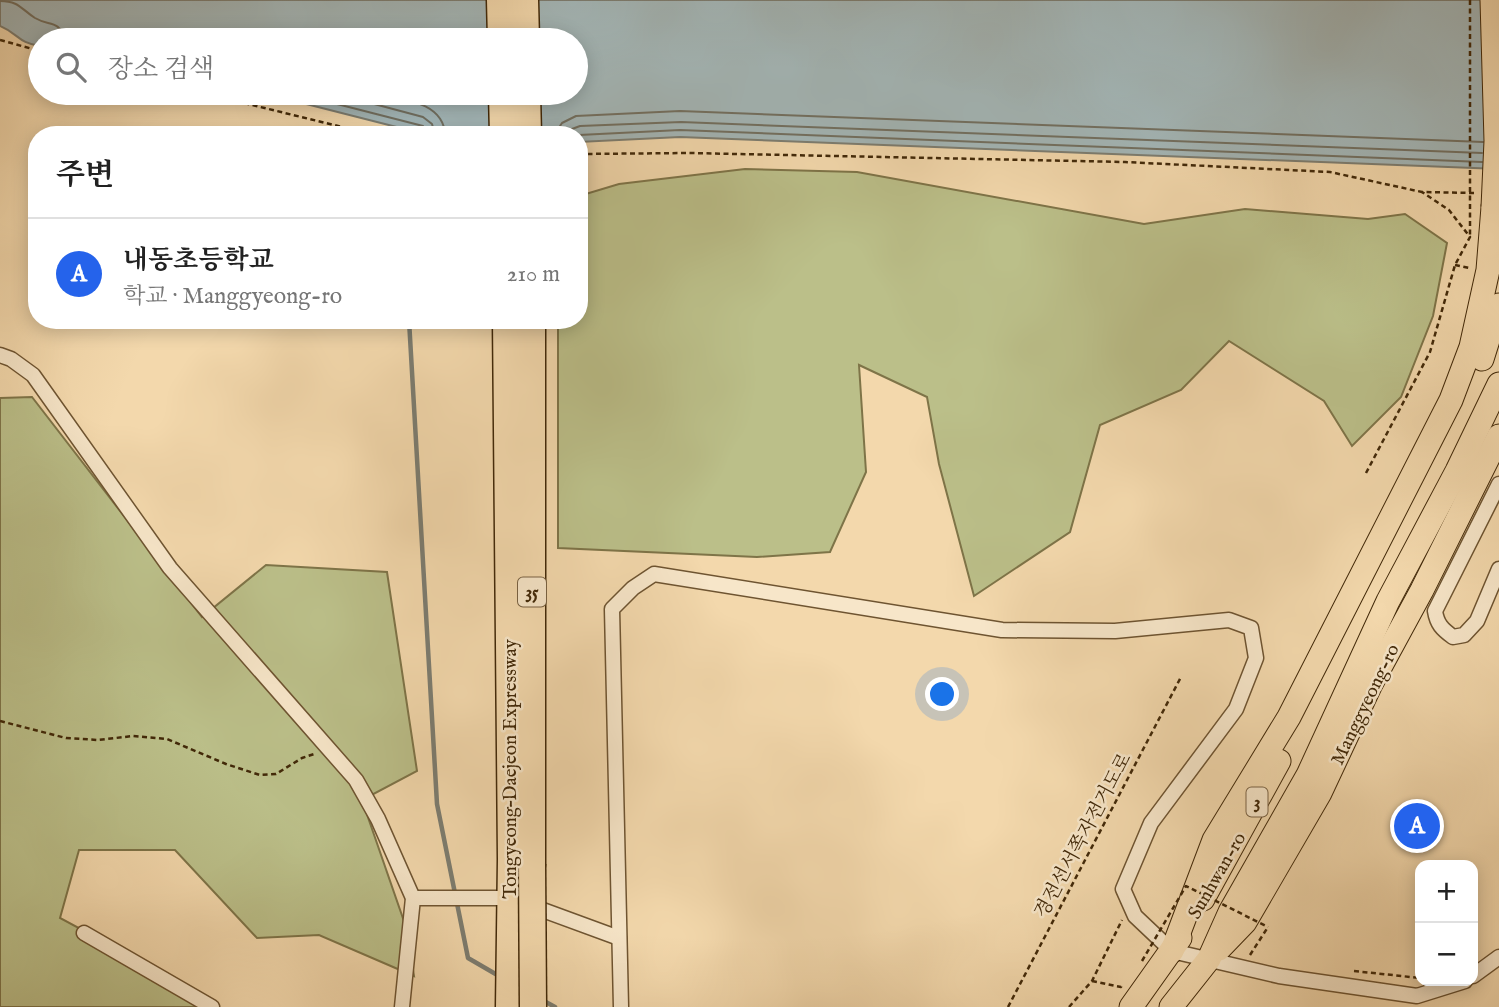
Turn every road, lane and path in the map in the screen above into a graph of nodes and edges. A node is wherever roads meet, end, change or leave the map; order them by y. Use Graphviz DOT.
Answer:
graph roads {
  1 [pos="500,0"];
  2 [pos="525,0"];
  3 [pos="1470,0"];
  4 [pos="1492,0"];
  5 [pos="501,28"];
  6 [pos="526,28"];
  7 [pos="0,40"];
  8 [pos="28,48"];
  9 [pos="252,105"];
  10 [pos="502,105"];
  11 [pos="527,105"];
  12 [pos="338,126"];
  13 [pos="503,126"];
  14 [pos="528,126"];
  15 [pos="588,154"];
  16 [pos="1422,192"];
  17 [pos="1490,200"];
  18 [pos="1470,237"];
  19 [pos="1493,272"];
  20 [pos="1499,305"];
  21 [pos="506,329"];
  22 [pos="531,329"];
  23 [pos="0,355"];
  24 [pos="1499,384"];
  25 [pos="1499,436"];
  26 [pos="1366,473"];
  27 [pos="1499,484"];
  28 [pos="1499,569"];
  29 [pos="1379,595"];
  30 [pos="1181,677"];
  31 [pos="0,721"];
  32 [pos="335,755"];
  33 [pos="521,861"];
  34 [pos="413,898"];
  35 [pos="510,898"];
  36 [pos="1129,904"];
  37 [pos="84,933"];
  38 [pos="619,938"];
  39 [pos="1172,950"];
  40 [pos="1499,957"];
  41 [pos="1247,958"];
  42 [pos="1209,959"];
  43 [pos="1142,961"];
  44 [pos="1478,972"];
  45 [pos="1092,981"];
  46 [pos="1449,986"];
  47 [pos="1126,997"];
  48 [pos="212,1007"];
  49 [pos="402,1007"];
  50 [pos="509,1007"];
  51 [pos="533,1007"];
  52 [pos="621,1007"];
  53 [pos="1008,1007"];
  54 [pos="1069,1007"];
  55 [pos="1171,1007"];
  1 -- 5 [label="highway"];
  2 -- 6 [label="highway"];
  3 -- 18 [label="path, bridge"];
  4 -- 17 [label="main road, bridge"];
  7 -- 8 [label="path"];
  9 -- 12 [label="path"];
  10 -- 13 [label="highway"];
  11 -- 14 [label="highway"];
  15 -- 16 [label="path"];
  16 -- 17 [label="path"];
  16 -- 18 [label="path"];
  17 -- 19 [label="main road"];
  18 -- 26 [label="path"];
  19 -- 39 [label="main road"];
  20 -- 29 [label="main road, 3"];
  21 -- 33 [label="highway, Tongyeong–Daejeon Expressway / 35"];
  22 -- 33 [label="highway, Tongyeong–Daejeon Expressway / 35"];
  23 -- 32 [label="street"];
  24 -- 29 [label="main road, 3"];
  25 -- 42 [label="main road, Manggyeong-ro"];
  27 -- 28 [label="street"];
  29 -- 39 [label="main road, Sunhwan-ro / 3"];
  29 -- 42 [label="main road, Sunhwan-ro / 3"];
  30 -- 53 [label="path, 경전선서쪽자전거도로"];
  31 -- 32 [label="path"];
  32 -- 34 [label="street"];
  33 -- 35 [label="highway, Tongyeong–Daejeon Expressway / 35"];
  33 -- 51 [label="highway, Tongyeong–Daejeon Expressway / 35, bridge"];
  34 -- 35 [label="street"];
  34 -- 49 [label="street"];
  35 -- 38 [label="street"];
  35 -- 50 [label="highway, Tongyeong–Daejeon Expressway / 35"];
  36 -- 38 [label="street"];
  36 -- 39 [label="street"];
  36 -- 45 [label="path"];
  37 -- 48 [label="street"];
  38 -- 52 [label="street"];
  39 -- 42 [label="street"];
  39 -- 47 [label="main road, Sunhwan-ro / 3"];
  40 -- 44 [label="street"];
  41 -- 43 [label="path, bridge"];
  42 -- 46 [label="street"];
  42 -- 55 [label="main road, Sunhwan-ro / 3"];
  45 -- 47 [label="path"];
  45 -- 54 [label="path"];
}
